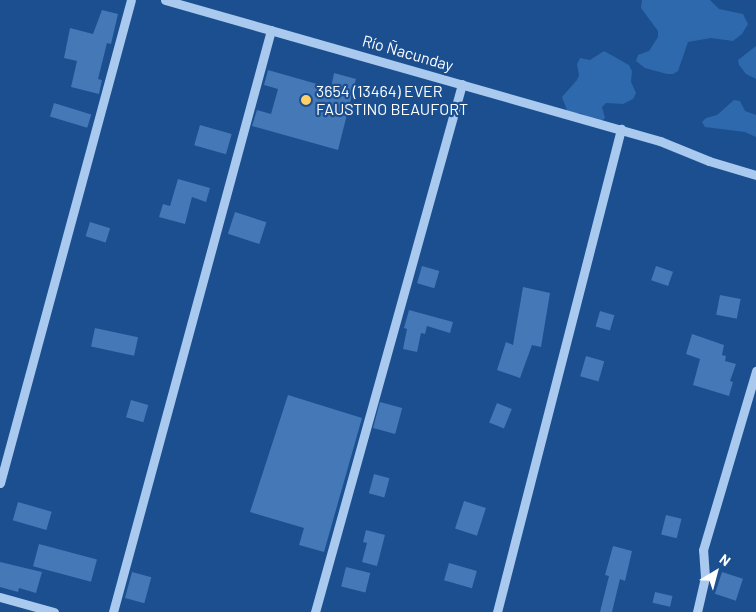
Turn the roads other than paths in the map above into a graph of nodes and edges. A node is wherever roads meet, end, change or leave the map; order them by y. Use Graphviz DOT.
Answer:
graph roads {
  1 [pos="131,0"];
  2 [pos="165,0"];
  3 [pos="271,30"];
  4 [pos="462,84"];
  5 [pos="621,129"];
  6 [pos="756,175"];
  7 [pos="756,371"];
  8 [pos="0,483"];
  9 [pos="0,597"];
  10 [pos="54,612"];
  11 [pos="113,612"];
  12 [pos="315,612"];
  13 [pos="497,612"];
  14 [pos="697,612"];
  1 -- 8 [label="street"];
  2 -- 3 [label="street, Río Ñacunday"];
  3 -- 4 [label="street, Río Ñacunday"];
  3 -- 11 [label="street"];
  4 -- 5 [label="street, Río Ñacunday"];
  4 -- 12 [label="street"];
  5 -- 6 [label="street, Río Ñacunday"];
  5 -- 13 [label="street"];
  7 -- 14 [label="street"];
  9 -- 10 [label="street"];
}
